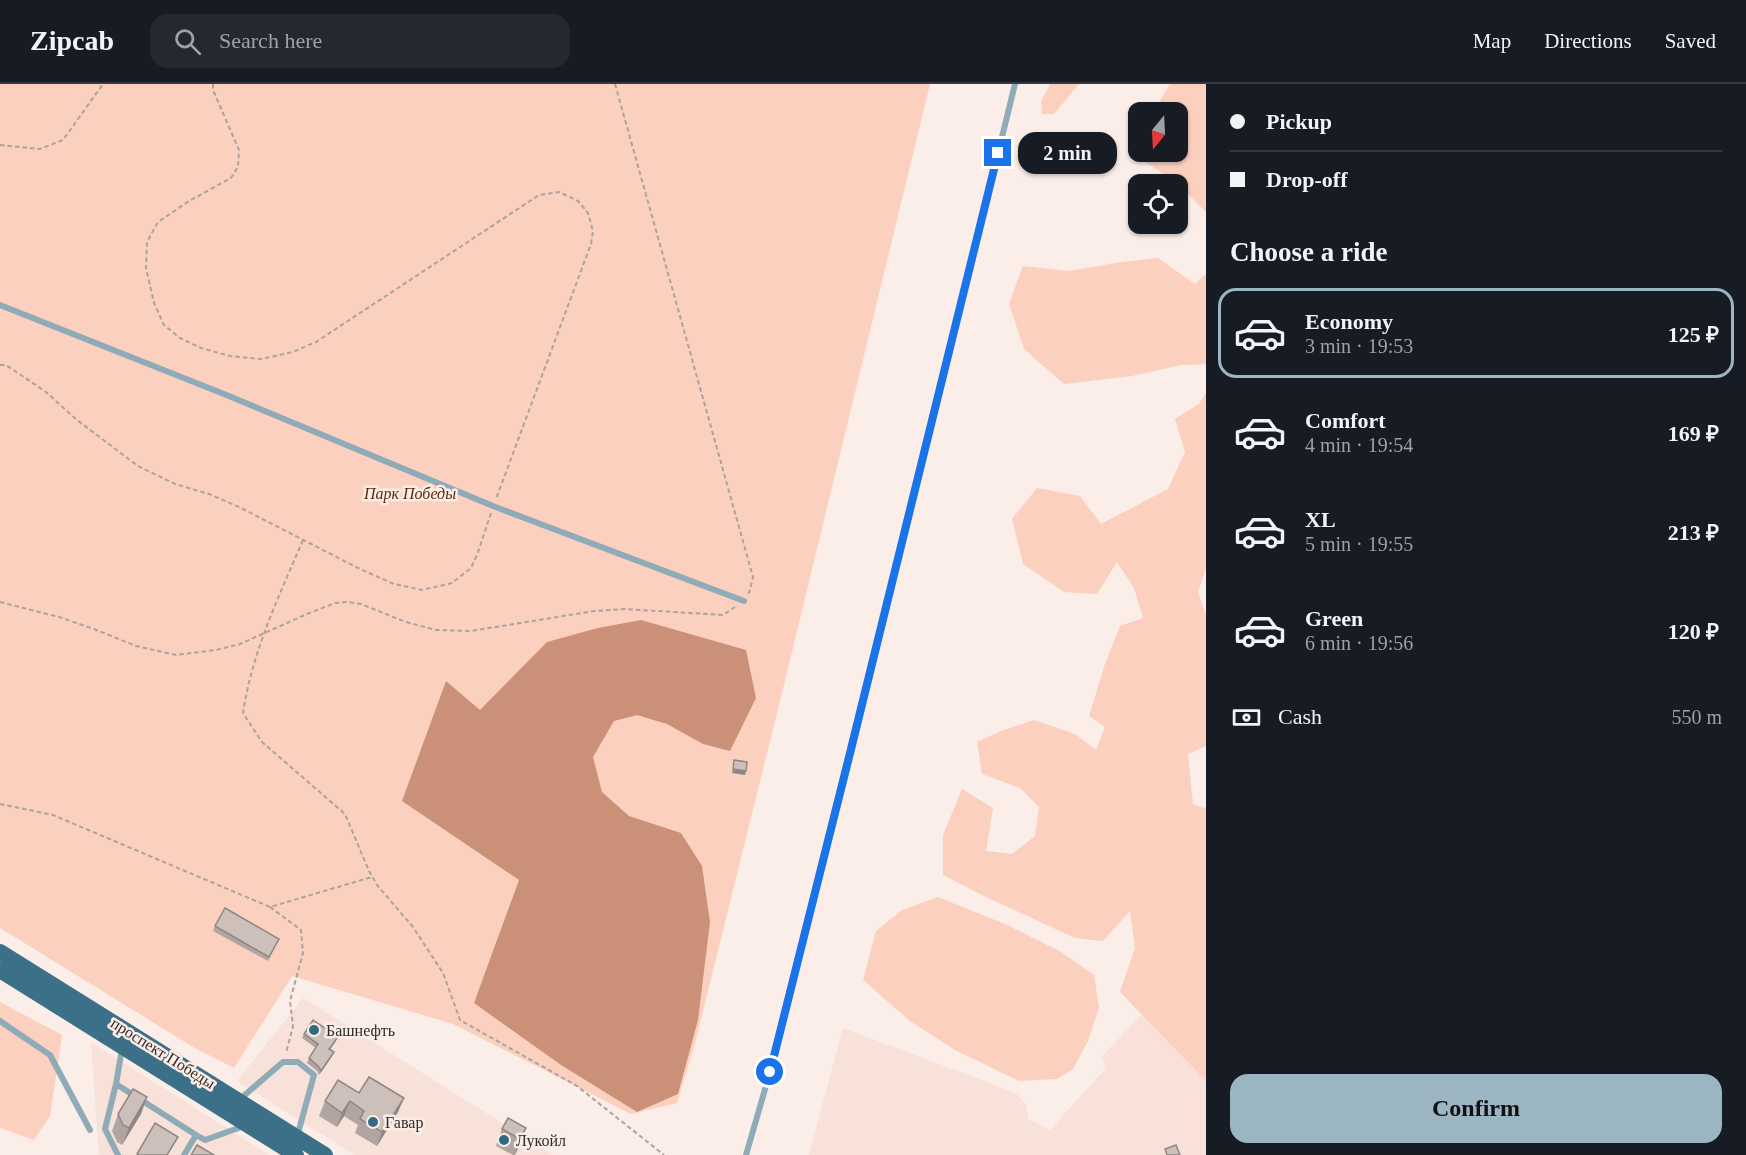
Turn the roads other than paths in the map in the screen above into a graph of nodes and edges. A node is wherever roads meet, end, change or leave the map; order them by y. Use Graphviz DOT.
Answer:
graph roads {
  1 [pos="1015,84"];
  2 [pos="0,305"];
  3 [pos="744,601"];
  4 [pos="0,952"];
  5 [pos="0,970"];
  6 [pos="0,1021"];
  7 [pos="123,1046"];
  8 [pos="116,1084"];
  9 [pos="239,1100"];
  10 [pos="248,1124"];
  11 [pos="90,1130"];
  12 [pos="196,1135"];
  13 [pos="294,1150"];
  14 [pos="118,1155"];
  15 [pos="184,1155"];
  16 [pos="325,1155"];
  17 [pos="746,1155"];
  1 -- 17 [label="lane"];
  2 -- 3 [label="lane"];
  4 -- 9 [label="main road, проспект Победы"];
  5 -- 7 [label="main road, проспект Победы"];
  6 -- 11 [label="lane"];
  7 -- 8 [label="lane"];
  7 -- 10 [label="main road, проспект Победы"];
  8 -- 12 [label="lane"];
  8 -- 14 [label="lane"];
  9 -- 13 [label="main road, проспект Победы"];
  9 -- 13 [label="lane"];
  10 -- 12 [label="lane"];
  10 -- 13 [label="main road, проспект Победы"];
  12 -- 15 [label="lane"];
  13 -- 16 [label="main road, проспект Победы"];
}
